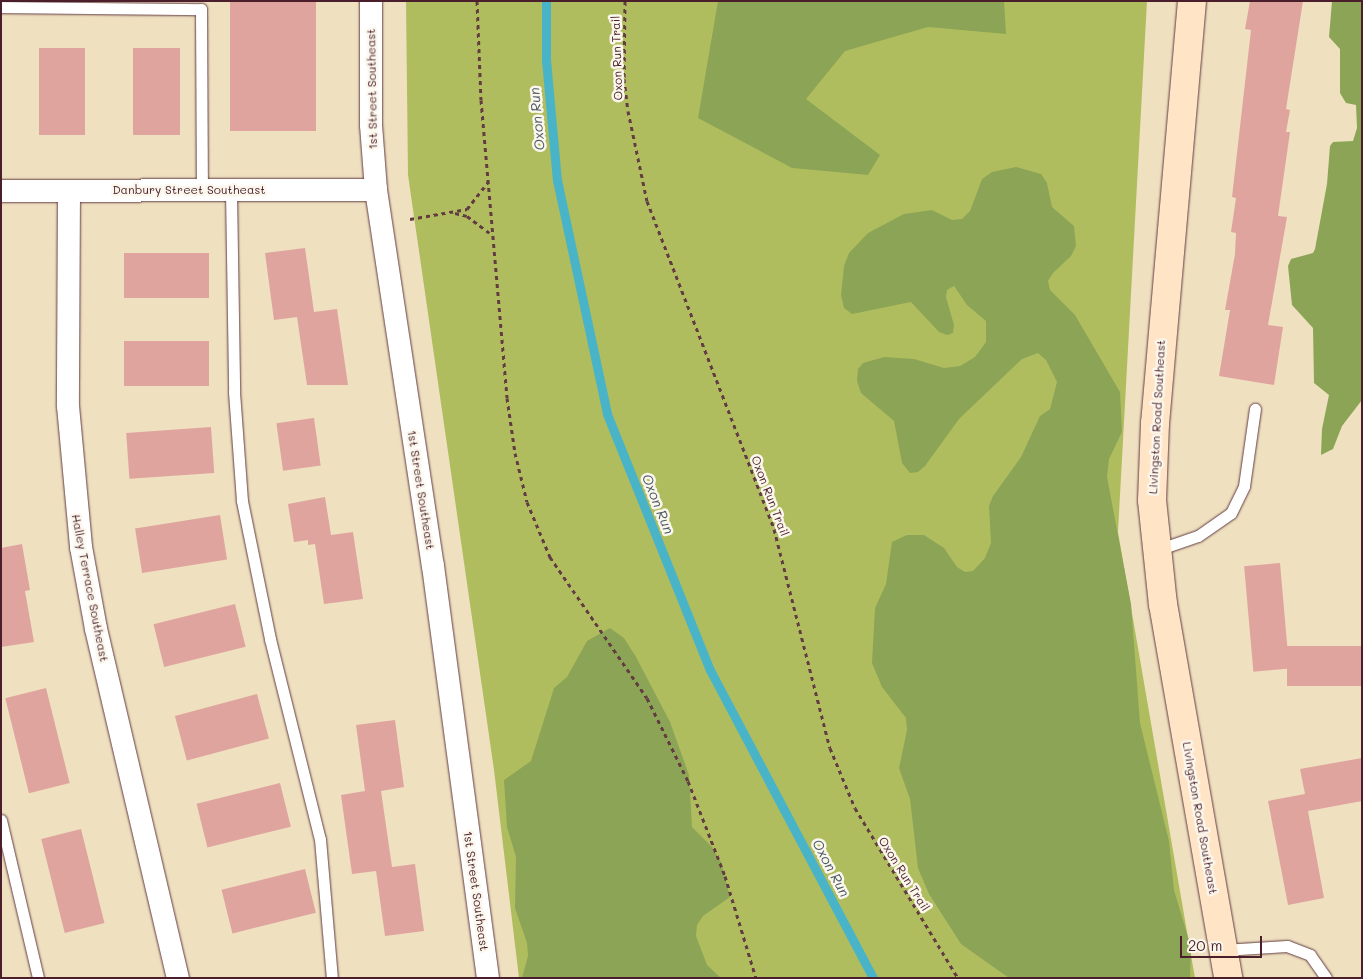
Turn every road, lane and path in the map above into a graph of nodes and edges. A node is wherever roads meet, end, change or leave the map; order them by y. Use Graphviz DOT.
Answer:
graph roads {
  1 [pos="371,1"];
  2 [pos="478,1"];
  3 [pos="625,1"];
  4 [pos="1192,1"];
  5 [pos="1,7"];
  6 [pos="488,182"];
  7 [pos="1,190"];
  8 [pos="69,190"];
  9 [pos="202,190"];
  10 [pos="231,190"];
  11 [pos="376,190"];
  12 [pos="455,213"];
  13 [pos="410,219"];
  14 [pos="493,236"];
  15 [pos="1255,409"];
  16 [pos="1155,550"];
  17 [pos="1,820"];
  18 [pos="1223,950"];
  19 [pos="38,978"];
  20 [pos="178,978"];
  21 [pos="332,978"];
  22 [pos="488,978"];
  23 [pos="756,978"];
  24 [pos="958,978"];
  25 [pos="1228,978"];
  26 [pos="1326,978"];
  1 -- 11 [label="street, 1st Street Southeast"];
  2 -- 6 [label="path"];
  3 -- 24 [label="path, Oxon Run Trail"];
  4 -- 16 [label="street, Livingston Road Southeast"];
  5 -- 9 [label="lane"];
  6 -- 12 [label="path"];
  6 -- 14 [label="path"];
  7 -- 8 [label="street, Danbury Street Southeast"];
  8 -- 9 [label="street, Danbury Street Southeast"];
  8 -- 20 [label="street, Halley Terrace Southeast"];
  9 -- 10 [label="street, Danbury Street Southeast"];
  10 -- 11 [label="street, Danbury Street Southeast"];
  10 -- 21 [label="lane"];
  11 -- 22 [label="street, 1st Street Southeast"];
  12 -- 13 [label="path"];
  12 -- 14 [label="path"];
  14 -- 23 [label="path"];
  15 -- 16 [label="lane"];
  16 -- 18 [label="street, Livingston Road Southeast"];
  17 -- 19 [label="lane"];
  18 -- 25 [label="street, Livingston Road Southeast"];
  18 -- 26 [label="lane"];
}
